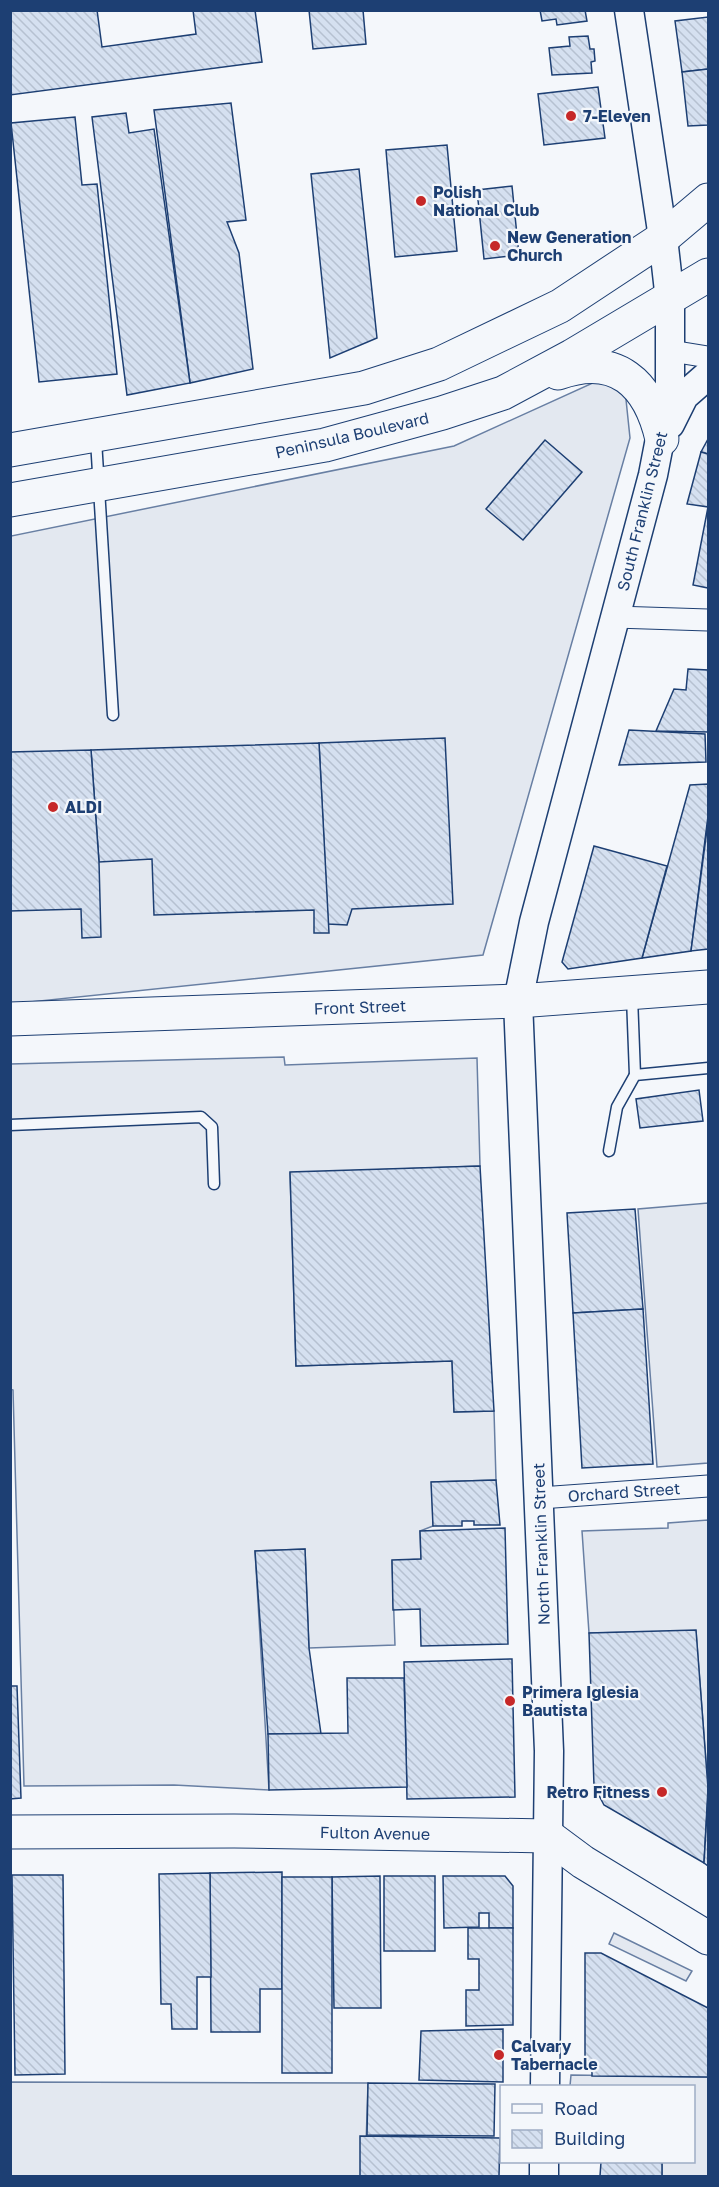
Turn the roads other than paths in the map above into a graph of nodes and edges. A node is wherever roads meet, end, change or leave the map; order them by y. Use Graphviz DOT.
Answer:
graph roads {
  1 [pos="629,10"];
  2 [pos="708,201"];
  3 [pos="663,238"];
  4 [pos="708,276"];
  5 [pos="670,300"];
  6 [pos="671,351"];
  7 [pos="708,357"];
  8 [pos="708,375"];
  9 [pos="503,393"];
  10 [pos="96,435"];
  11 [pos="662,439"];
  12 [pos="10,450"];
  13 [pos="100,483"];
  14 [pos="10,500"];
  15 [pos="615,617"];
  16 [pos="708,620"];
  17 [pos="113,715"];
  18 [pos="708,987"];
  19 [pos="631,992"];
  20 [pos="518,1001"];
  21 [pos="10,1019"];
  22 [pos="708,1068"];
  23 [pos="635,1075"];
  24 [pos="10,1125"];
  25 [pos="609,1151"];
  26 [pos="214,1184"];
  27 [pos="708,1486"];
  28 [pos="540,1498"];
  29 [pos="10,1832"];
  30 [pos="548,1836"];
  31 [pos="708,1938"];
  32 [pos="545,2085"];
  1 -- 3 [label="main road, South Franklin Street"];
  2 -- 3 [label="main road"];
  3 -- 5 [label="main road, South Franklin Street"];
  3 -- 10 [label="main road"];
  4 -- 5 [label="main road, Peninsula Boulevard"];
  5 -- 6 [label="main road, South Franklin Street"];
  5 -- 9 [label="main road, Peninsula Boulevard"];
  6 -- 7 [label="street"];
  6 -- 11 [label="main road, South Franklin Street"];
  8 -- 11 [label="main road"];
  9 -- 11 [label="main road"];
  9 -- 13 [label="main road, Peninsula Boulevard"];
  10 -- 12 [label="main road"];
  10 -- 13 [label="lane"];
  11 -- 15 [label="main road, South Franklin Street"];
  13 -- 14 [label="main road, Peninsula Boulevard"];
  13 -- 17 [label="lane"];
  15 -- 16 [label="street"];
  15 -- 20 [label="main road, South Franklin Street"];
  18 -- 19 [label="main road, Front Street"];
  19 -- 20 [label="main road, Front Street"];
  19 -- 23 [label="lane"];
  20 -- 21 [label="main road, Front Street"];
  20 -- 28 [label="main road, North Franklin Street"];
  22 -- 23 [label="lane"];
  23 -- 25 [label="lane"];
  24 -- 26 [label="lane"];
  27 -- 28 [label="street, Orchard Street"];
  28 -- 30 [label="main road, North Franklin Street"];
  29 -- 30 [label="main road, Fulton Avenue"];
  30 -- 31 [label="main road"];
  30 -- 32 [label="main road, North Franklin Street"];
}
